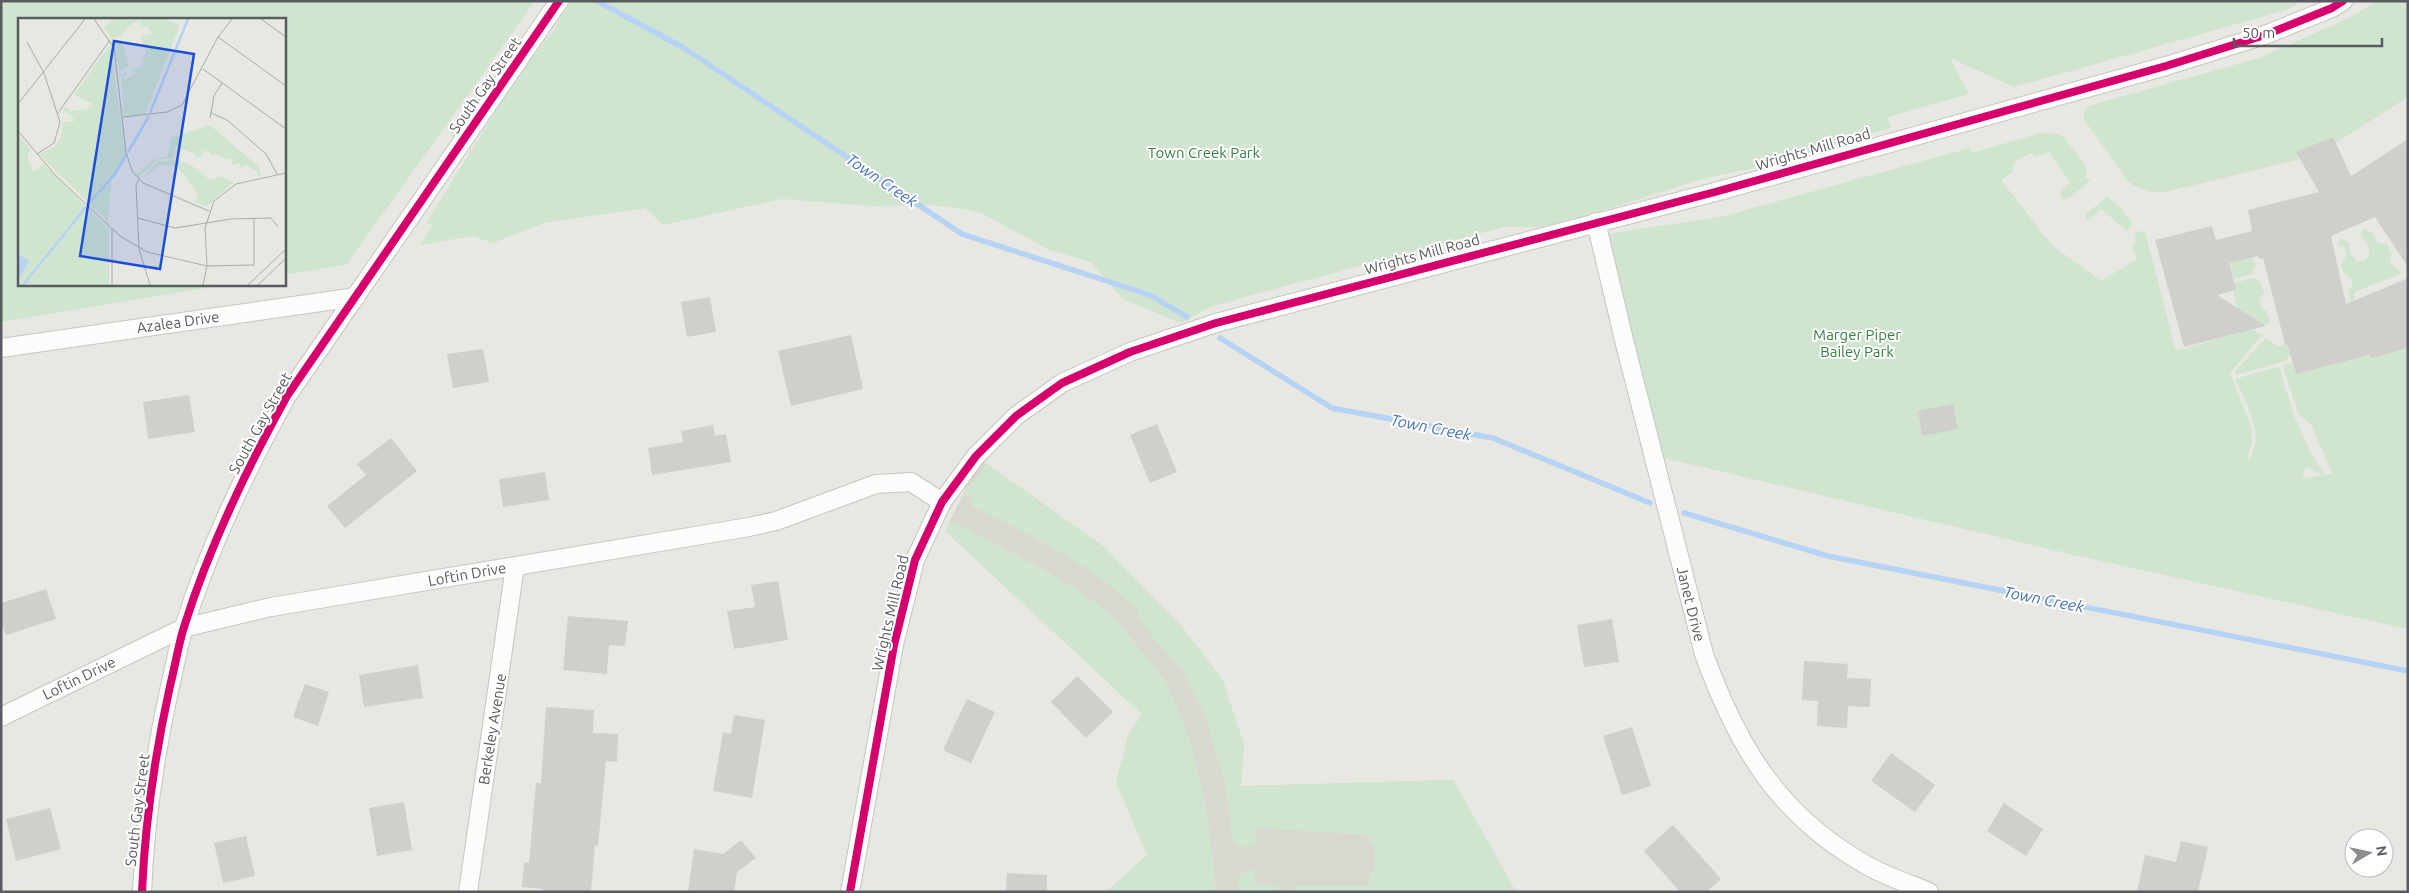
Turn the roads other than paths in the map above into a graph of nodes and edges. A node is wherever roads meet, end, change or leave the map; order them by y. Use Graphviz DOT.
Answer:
graph roads {
  1 [pos="559,1"];
  2 [pos="2343,1"];
  3 [pos="1596,222"];
  4 [pos="356,297"];
  5 [pos="1,348"];
  6 [pos="942,502"];
  7 [pos="515,566"];
  8 [pos="183,628"];
  9 [pos="1,717"];
  10 [pos="142,892"];
  11 [pos="468,892"];
  12 [pos="850,892"];
  13 [pos="1929,892"];
  1 -- 4 [label="street, South Gay Street"];
  2 -- 3 [label="street, Wrights Mill Road"];
  3 -- 6 [label="street, Wrights Mill Road"];
  3 -- 13 [label="street, Janet Drive"];
  4 -- 5 [label="street, Azalea Drive"];
  4 -- 8 [label="street, South Gay Street"];
  6 -- 7 [label="street, Loftin Drive"];
  6 -- 12 [label="street, Wrights Mill Road"];
  7 -- 8 [label="street, Loftin Drive"];
  7 -- 11 [label="street, Berkeley Avenue"];
  8 -- 9 [label="street, Loftin Drive"];
  8 -- 10 [label="street, South Gay Street"];
}
